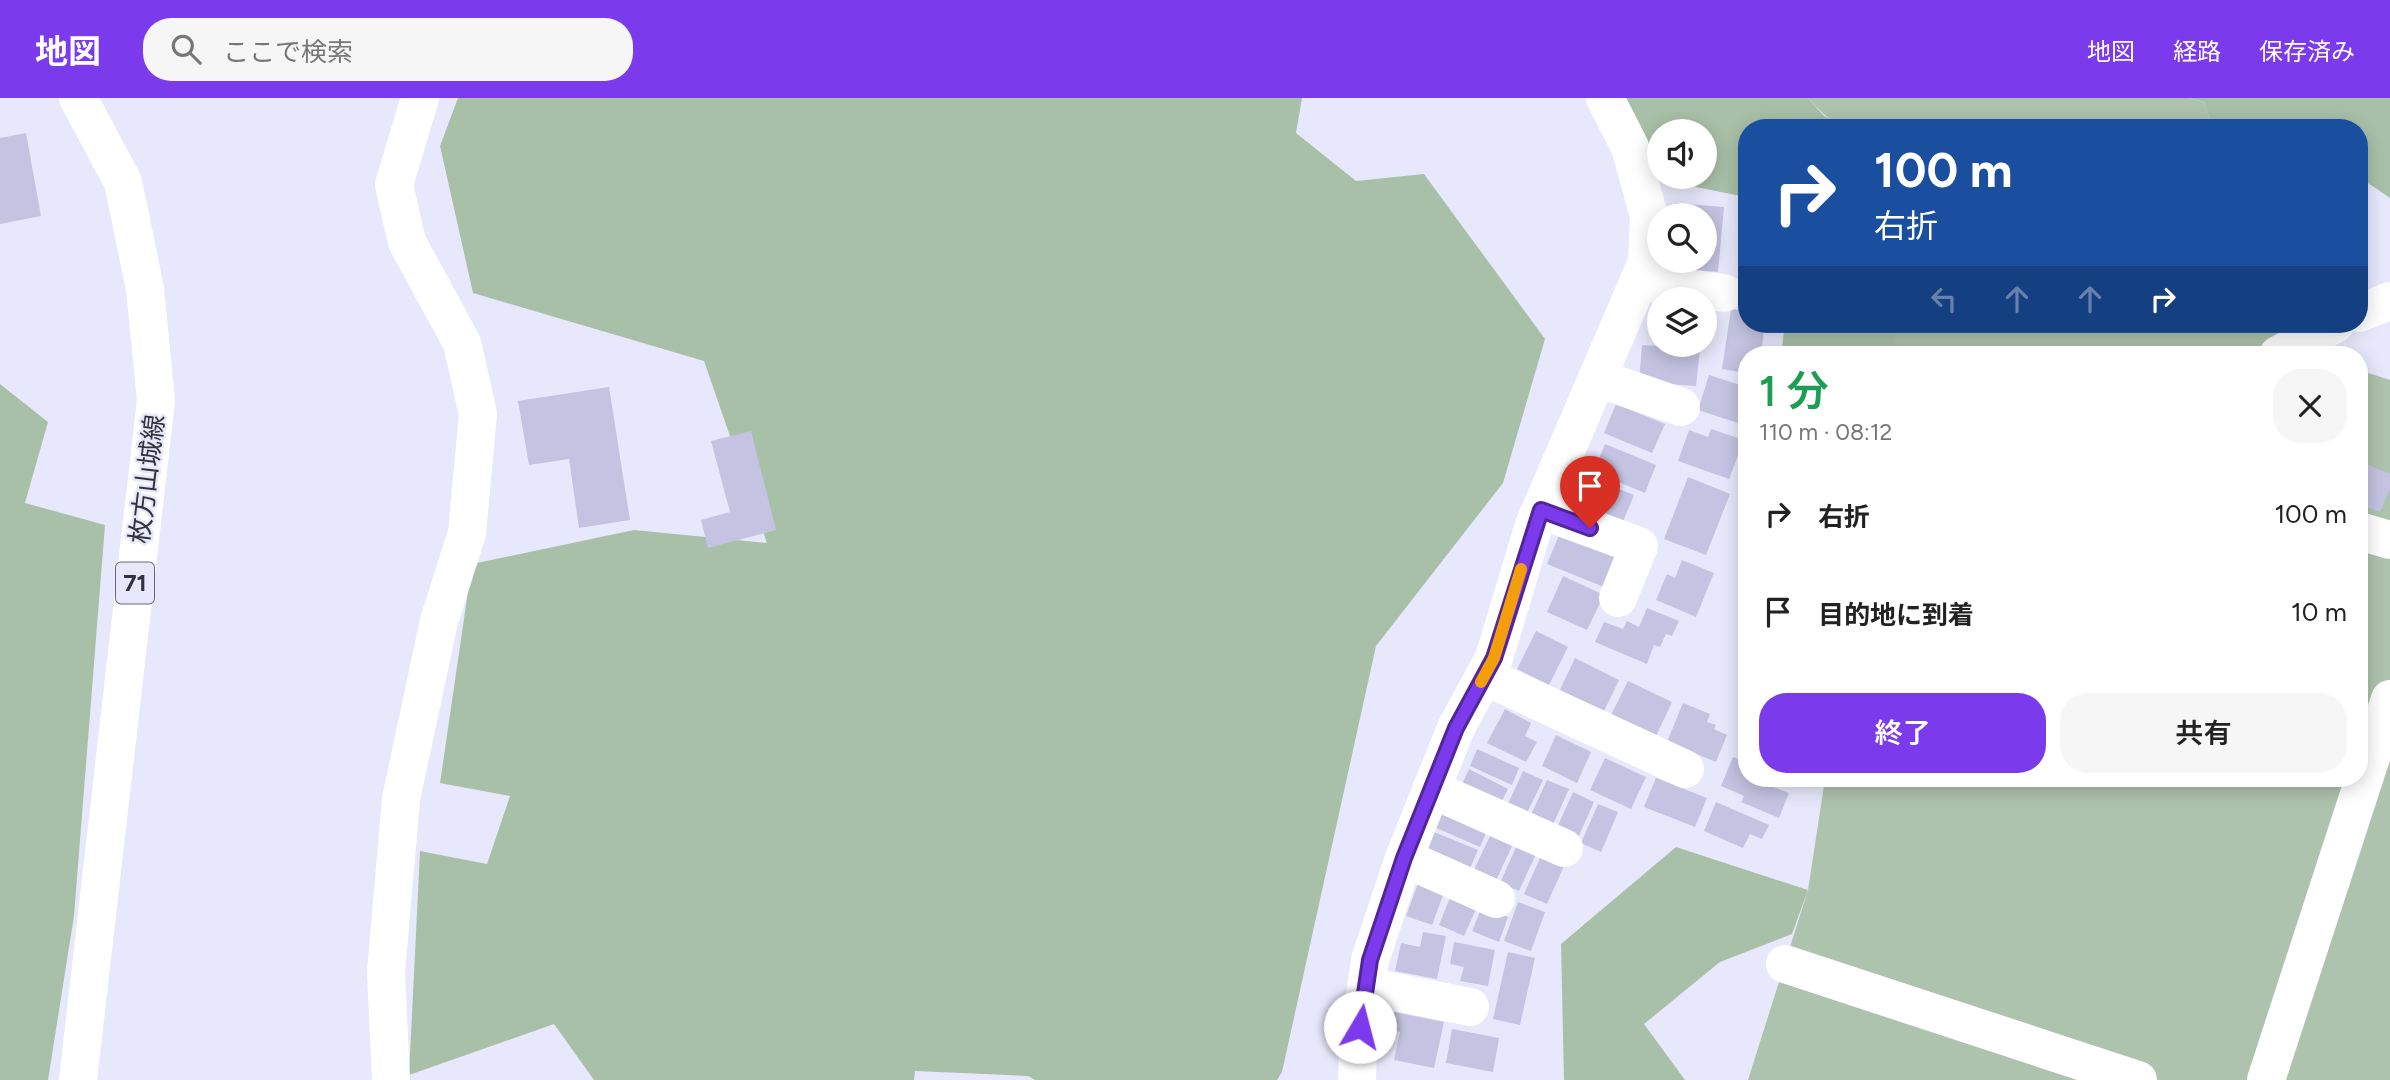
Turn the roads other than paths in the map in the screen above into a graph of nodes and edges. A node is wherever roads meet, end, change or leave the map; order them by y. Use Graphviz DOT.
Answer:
graph roads {
  1 [pos="78,98"];
  2 [pos="420,98"];
  3 [pos="1605,98"];
  4 [pos="1638,282"];
  5 [pos="1724,293"];
  6 [pos="2390,301"];
  7 [pos="2368,310"];
  8 [pos="2318,333"];
  9 [pos="2295,346"];
  10 [pos="1597,378"];
  11 [pos="1681,407"];
  12 [pos="1541,510"];
  13 [pos="2368,534"];
  14 [pos="2390,540"];
  15 [pos="1618,598"];
  16 [pos="1485,676"];
  17 [pos="2390,699"];
  18 [pos="2368,767"];
  19 [pos="1685,769"];
  20 [pos="2361,787"];
  21 [pos="1431,789"];
  22 [pos="1564,848"];
  23 [pos="1404,858"];
  24 [pos="1496,899"];
  25 [pos="1785,964"];
  26 [pos="1366,986"];
  27 [pos="1470,1007"];
  28 [pos="78,1080"];
  29 [pos="391,1080"];
  30 [pos="1357,1080"];
  31 [pos="2138,1080"];
  32 [pos="2266,1080"];
  1 -- 28 [label="street, 枚方山城線 / 71"];
  2 -- 29 [label="street"];
  3 -- 4 [label="street"];
  4 -- 5 [label="street"];
  4 -- 10 [label="street"];
  6 -- 7 [label="street"];
  8 -- 9 [label="street"];
  10 -- 11 [label="street"];
  10 -- 12 [label="street"];
  12 -- 15 [label="street"];
  12 -- 16 [label="street"];
  13 -- 14 [label="street"];
  16 -- 19 [label="street"];
  16 -- 21 [label="street"];
  17 -- 18 [label="street"];
  20 -- 32 [label="street"];
  21 -- 22 [label="street"];
  21 -- 23 [label="street"];
  23 -- 24 [label="street"];
  23 -- 26 [label="street"];
  25 -- 31 [label="street"];
  26 -- 27 [label="street"];
  26 -- 30 [label="street"];
}
